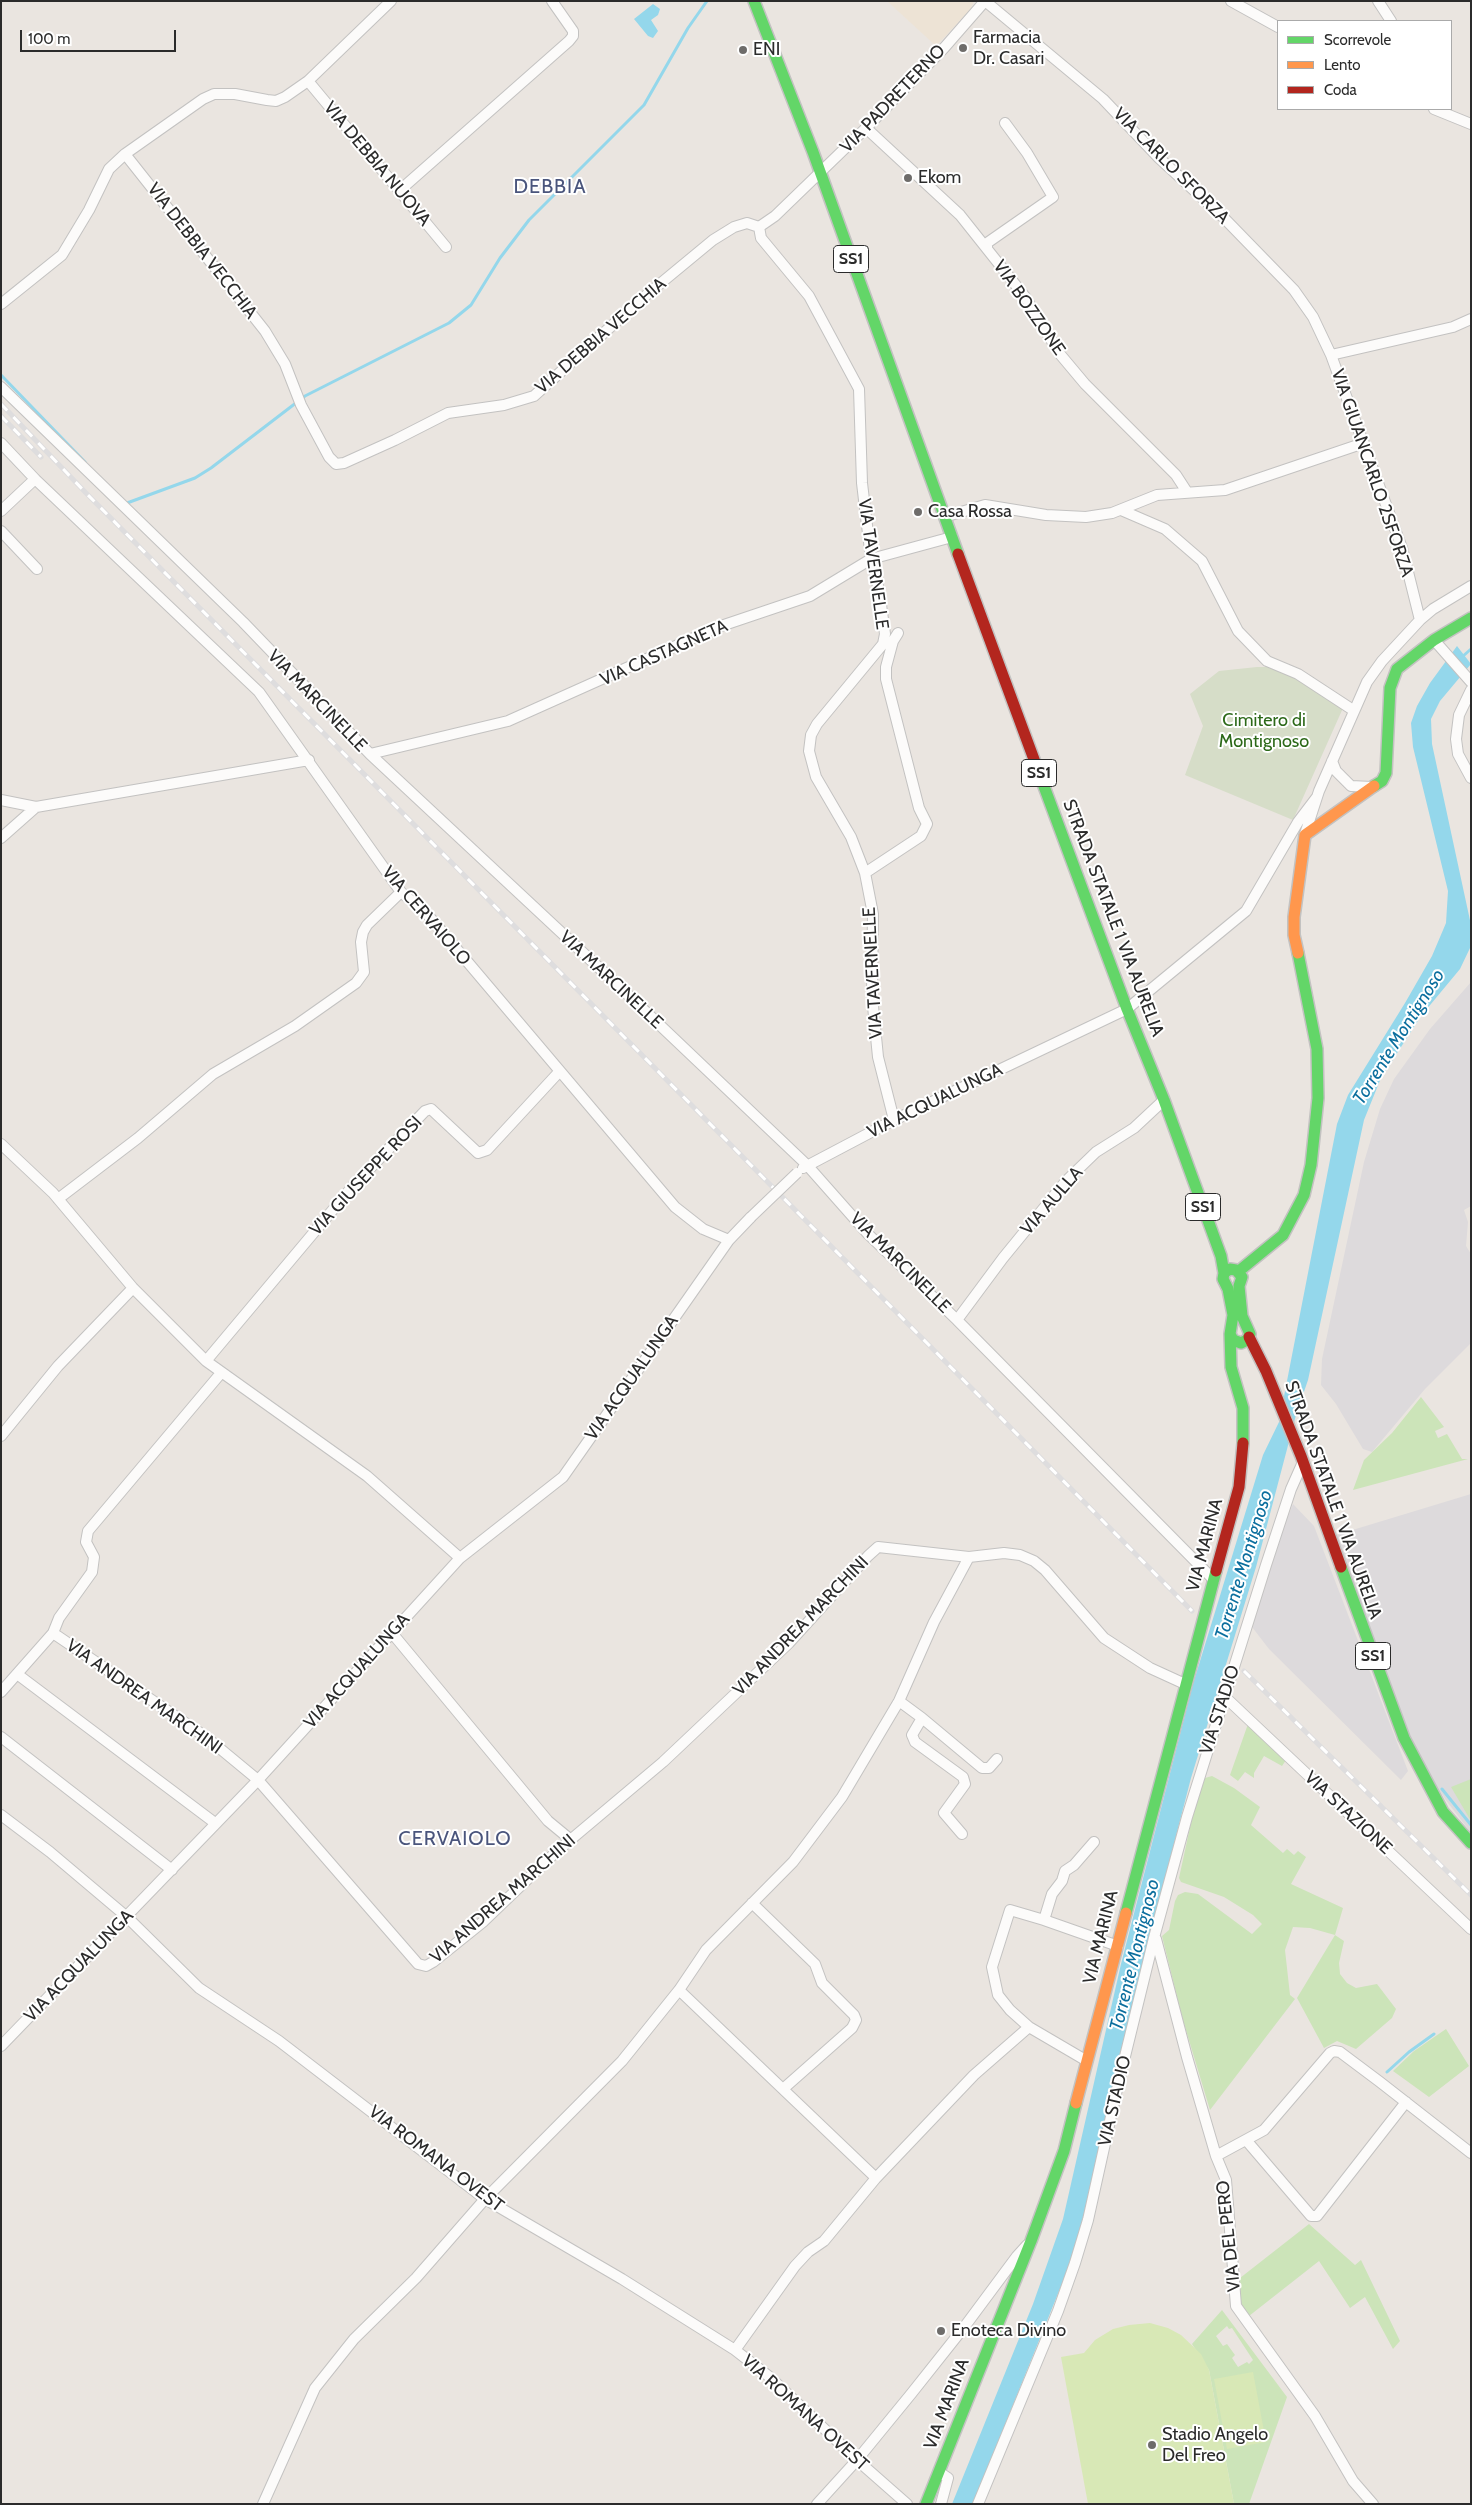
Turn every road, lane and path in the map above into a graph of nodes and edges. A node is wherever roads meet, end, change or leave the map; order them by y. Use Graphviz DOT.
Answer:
graph roads {
  1 [pos="391,1"];
  2 [pos="552,1"];
  3 [pos="754,1"];
  4 [pos="985,1"];
  5 [pos="1231,1"];
  6 [pos="1378,1"];
  7 [pos="1390,20"];
  8 [pos="1277,26"];
  9 [pos="308,81"];
  10 [pos="1440,110"];
  11 [pos="1005,123"];
  12 [pos="1471,124"];
  13 [pos="866,128"];
  14 [pos="125,154"];
  15 [pos="820,174"];
  16 [pos="399,191"];
  17 [pos="759,227"];
  18 [pos="446,247"];
  19 [pos="987,249"];
  20 [pos="1,304"];
  21 [pos="1471,319"];
  22 [pos="1331,354"];
  23 [pos="1,387"];
  24 [pos="1,443"];
  25 [pos="1364,443"];
  26 [pos="35,479"];
  27 [pos="1187,492"];
  28 [pos="1,510"];
  29 [pos="1121,510"];
  30 [pos="944,517"];
  31 [pos="1,531"];
  32 [pos="952,537"];
  33 [pos="871,559"];
  34 [pos="37,569"];
  35 [pos="1471,586"];
  36 [pos="1471,618"];
  37 [pos="1420,620"];
  38 [pos="898,633"];
  39 [pos="1436,644"];
  40 [pos="1469,679"];
  41 [pos="1471,690"];
  42 [pos="1353,710"];
  43 [pos="370,754"];
  44 [pos="309,760"];
  45 [pos="1332,760"];
  46 [pos="1471,778"];
  47 [pos="1375,786"];
  48 [pos="1317,797"];
  49 [pos="1,800"];
  50 [pos="36,807"];
  51 [pos="1305,835"];
  52 [pos="1,838"];
  53 [pos="865,873"];
  54 [pos="401,892"];
  55 [pos="1127,1009"];
  56 [pos="559,1072"];
  57 [pos="1164,1100"];
  58 [pos="894,1120"];
  59 [pos="1,1144"];
  60 [pos="807,1165"];
  61 [pos="58,1199"];
  62 [pos="729,1240"];
  63 [pos="1265,1251"];
  64 [pos="1232,1271"];
  65 [pos="1239,1286"];
  66 [pos="133,1288"];
  67 [pos="957,1320"];
  68 [pos="1239,1339"];
  69 [pos="206,1361"];
  70 [pos="221,1373"];
  71 [pos="1,1436"];
  72 [pos="1302,1458"];
  73 [pos="970,1557"];
  74 [pos="460,1558"];
  75 [pos="1214,1580"];
  76 [pos="53,1633"];
  77 [pos="392,1633"];
  78 [pos="17,1674"];
  79 [pos="1185,1684"];
  80 [pos="1,1692"];
  81 [pos="1224,1696"];
  82 [pos="899,1701"];
  83 [pos="922,1718"];
  84 [pos="1,1737"];
  85 [pos="997,1758"];
  86 [pos="258,1780"];
  87 [pos="1,1815"];
  88 [pos="215,1823"];
  89 [pos="962,1834"];
  90 [pos="571,1840"];
  91 [pos="1094,1842"];
  92 [pos="1471,1843"];
  93 [pos="172,1870"];
  94 [pos="752,1903"];
  95 [pos="127,1917"];
  96 [pos="1044,1920"];
  97 [pos="1471,1930"];
  98 [pos="1155,1934"];
  99 [pos="1118,1946"];
  100 [pos="679,1990"];
  101 [pos="1029,2027"];
  102 [pos="1,2046"];
  103 [pos="1087,2061"];
  104 [pos="783,2089"];
  105 [pos="1406,2102"];
  106 [pos="1246,2140"];
  107 [pos="1471,2153"];
  108 [pos="1216,2156"];
  109 [pos="876,2178"];
  110 [pos="484,2198"];
  111 [pos="1031,2241"];
  112 [pos="735,2350"];
  113 [pos="856,2460"];
  114 [pos="939,2472"];
  115 [pos="263,2504"];
  116 [pos="816,2504"];
  117 [pos="907,2504"];
  118 [pos="926,2504"];
  119 [pos="941,2504"];
  120 [pos="978,2504"];
  121 [pos="1374,2504"];
  1 -- 9 [label="street"];
  2 -- 16 [label="street"];
  3 -- 15 [label="main road, STRADA STATALE 1 VIA AURELIA / SS1"];
  4 -- 13 [label="street, VIA PADRETERNO"];
  4 -- 22 [label="street, VIA CARLO SFORZA"];
  5 -- 8 [label="street"];
  6 -- 7 [label="street"];
  9 -- 14 [label="street"];
  9 -- 16 [label="street, VIA DEBBIA NUOVA"];
  10 -- 12 [label="street"];
  11 -- 19 [label="street"];
  13 -- 15 [label="street, VIA PADRETERNO"];
  13 -- 19 [label="street, VIA BOZZONE"];
  14 -- 17 [label="street, VIA DEBBIA VECCHIA"];
  14 -- 20 [label="street"];
  15 -- 17 [label="street"];
  15 -- 30 [label="main road, STRADA STATALE 1 VIA AURELIA / SS1"];
  16 -- 18 [label="street, VIA DEBBIA NUOVA"];
  17 -- 33 [label="street, VIA TAVERNELLE"];
  19 -- 27 [label="street, VIA BOZZONE"];
  21 -- 22 [label="street"];
  22 -- 25 [label="street, VIA GIUANCARLO 2SFORZA"];
  23 -- 43 [label="street, VIA MARCINELLE"];
  24 -- 26 [label="street, VIA CERVAIOLO"];
  25 -- 27 [label="street"];
  25 -- 37 [label="street, VIA GIUANCARLO 2SFORZA"];
  26 -- 28 [label="street"];
  26 -- 44 [label="street, VIA CERVAIOLO"];
  27 -- 29 [label="street"];
  29 -- 30 [label="street"];
  29 -- 42 [label="street"];
  30 -- 32 [label="main road, STRADA STATALE 1 VIA AURELIA / SS1"];
  31 -- 34 [label="street"];
  32 -- 33 [label="street, VIA CASTAGNETA"];
  32 -- 55 [label="main road, STRADA STATALE 1 VIA AURELIA / SS1"];
  33 -- 43 [label="street, VIA CASTAGNETA"];
  33 -- 53 [label="street, VIA TAVERNELLE"];
  35 -- 37 [label="street"];
  36 -- 39 [label="main road"];
  37 -- 42 [label="street"];
  38 -- 53 [label="street"];
  39 -- 40 [label="street"];
  39 -- 47 [label="main road"];
  41 -- 46 [label="street"];
  42 -- 45 [label="street"];
  43 -- 60 [label="street, VIA MARCINELLE"];
  44 -- 50 [label="street"];
  44 -- 54 [label="street, VIA CERVAIOLO"];
  45 -- 47 [label="street"];
  45 -- 48 [label="street"];
  47 -- 51 [label="main road"];
  48 -- 51 [label="street"];
  48 -- 55 [label="street, VIA ACQUALUNGA"];
  49 -- 50 [label="street"];
  50 -- 52 [label="street"];
  51 -- 63 [label="main road"];
  53 -- 58 [label="street, VIA TAVERNELLE"];
  54 -- 56 [label="street, VIA CERVAIOLO"];
  54 -- 61 [label="street"];
  55 -- 57 [label="main road, STRADA STATALE 1 VIA AURELIA / SS1"];
  55 -- 58 [label="street, VIA ACQUALUNGA"];
  56 -- 62 [label="street, VIA CERVAIOLO"];
  56 -- 69 [label="street, VIA GIUSEPPE ROSI"];
  57 -- 64 [label="main road, STRADA STATALE 1 VIA AURELIA / SS1"];
  57 -- 67 [label="street, VIA AULLA"];
  58 -- 60 [label="street, VIA ACQUALUNGA"];
  59 -- 61 [label="street"];
  60 -- 62 [label="street, VIA ACQUALUNGA, bridge"];
  60 -- 67 [label="street, VIA MARCINELLE"];
  61 -- 66 [label="street"];
  62 -- 74 [label="street, VIA ACQUALUNGA"];
  63 -- 64 [label="main road"];
  63 -- 65 [label="main road"];
  64 -- 65 [label="main road"];
  64 -- 68 [label="main road, STRADA STATALE 1 VIA AURELIA"];
  65 -- 68 [label="main road"];
  66 -- 69 [label="street"];
  66 -- 71 [label="street"];
  67 -- 75 [label="street, VIA MARCINELLE"];
  68 -- 72 [label="main road, STRADA STATALE 1 VIA AURELIA / SS1"];
  68 -- 75 [label="main road, VIA MARINA"];
  69 -- 70 [label="street"];
  70 -- 74 [label="street"];
  70 -- 76 [label="street"];
  72 -- 81 [label="street, VIA STADIO"];
  72 -- 92 [label="main road, STRADA STATALE 1 VIA AURELIA / SS1"];
  73 -- 79 [label="street"];
  73 -- 82 [label="street"];
  73 -- 90 [label="street, VIA ANDREA MARCHINI"];
  74 -- 77 [label="street, VIA ACQUALUNGA"];
  75 -- 79 [label="main road, VIA MARINA"];
  76 -- 78 [label="street"];
  76 -- 86 [label="street, VIA ANDREA MARCHINI"];
  77 -- 86 [label="street, VIA ACQUALUNGA"];
  77 -- 90 [label="street"];
  78 -- 80 [label="street"];
  78 -- 88 [label="street"];
  79 -- 99 [label="main road, VIA MARINA"];
  81 -- 97 [label="street, VIA STAZIONE"];
  81 -- 98 [label="street, VIA STADIO"];
  82 -- 83 [label="street"];
  82 -- 94 [label="street"];
  83 -- 85 [label="street"];
  83 -- 89 [label="street"];
  84 -- 93 [label="street"];
  86 -- 88 [label="street, VIA ACQUALUNGA"];
  86 -- 90 [label="street, VIA ANDREA MARCHINI"];
  87 -- 95 [label="street, VIA ROMANA OVEST"];
  88 -- 93 [label="street, VIA ACQUALUNGA"];
  91 -- 96 [label="street"];
  93 -- 95 [label="street, VIA ACQUALUNGA"];
  94 -- 100 [label="street"];
  94 -- 104 [label="street"];
  95 -- 102 [label="street, VIA ACQUALUNGA"];
  95 -- 110 [label="street, VIA ROMANA OVEST"];
  96 -- 99 [label="street"];
  96 -- 101 [label="street"];
  98 -- 108 [label="street, VIA DEL PERO"];
  98 -- 120 [label="street, VIA STADIO"];
  99 -- 103 [label="main road, VIA MARINA"];
  100 -- 104 [label="street"];
  100 -- 110 [label="street"];
  101 -- 103 [label="street"];
  101 -- 109 [label="street"];
  103 -- 111 [label="main road, VIA MARINA"];
  104 -- 109 [label="street"];
  105 -- 106 [label="street"];
  105 -- 106 [label="street"];
  105 -- 107 [label="street"];
  106 -- 108 [label="street"];
  108 -- 121 [label="street, VIA DEL PERO"];
  109 -- 112 [label="street"];
  110 -- 112 [label="street, VIA ROMANA OVEST"];
  110 -- 115 [label="street"];
  111 -- 113 [label="street"];
  111 -- 114 [label="main road, VIA MARINA"];
  112 -- 113 [label="street, VIA ROMANA OVEST"];
  113 -- 116 [label="street"];
  113 -- 117 [label="street, VIA ROMANA OVEST"];
  114 -- 118 [label="main road, VIA MARINA"];
  114 -- 119 [label="street"];
}
